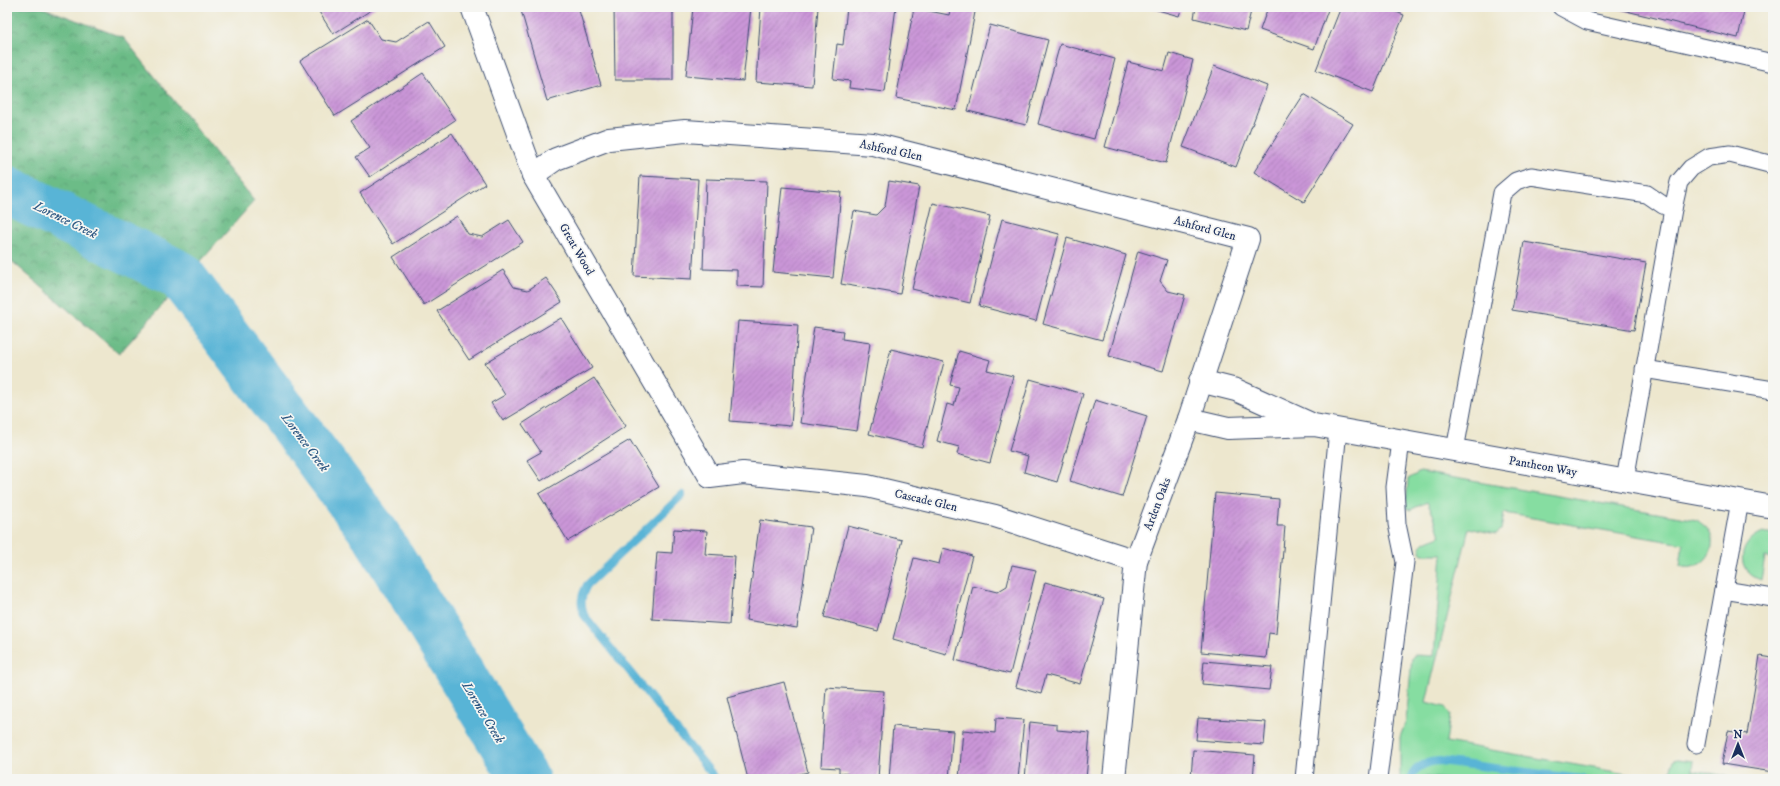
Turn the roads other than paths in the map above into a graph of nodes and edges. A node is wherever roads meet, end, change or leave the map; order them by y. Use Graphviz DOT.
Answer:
graph roads {
  1 [pos="472,7"];
  2 [pos="1561,7"];
  3 [pos="1773,63"];
  4 [pos="1773,165"];
  5 [pos="533,175"];
  6 [pos="1673,209"];
  7 [pos="1248,239"];
  8 [pos="1644,369"];
  9 [pos="1200,381"];
  10 [pos="1773,390"];
  11 [pos="1189,419"];
  12 [pos="1314,426"];
  13 [pos="1338,430"];
  14 [pos="1401,441"];
  15 [pos="1455,450"];
  16 [pos="710,477"];
  17 [pos="1625,480"];
  18 [pos="1740,501"];
  19 [pos="1773,507"];
  20 [pos="1136,561"];
  21 [pos="1724,590"];
  22 [pos="1773,598"];
  23 [pos="1696,744"];
  24 [pos="1114,779"];
  25 [pos="1304,779"];
  26 [pos="1378,779"];
  1 -- 5 [label="street, Great Wood"];
  2 -- 3 [label="lane"];
  4 -- 6 [label="lane"];
  5 -- 7 [label="street, Ashford Glen"];
  5 -- 16 [label="street, Great Wood"];
  6 -- 8 [label="lane"];
  6 -- 15 [label="lane"];
  7 -- 9 [label="street, Arden Oaks"];
  8 -- 10 [label="lane"];
  8 -- 17 [label="lane"];
  9 -- 11 [label="street, Arden Oaks"];
  9 -- 12 [label="street, Pantheon Way"];
  11 -- 12 [label="street, Pantheon Way"];
  11 -- 20 [label="street, Arden Oaks"];
  12 -- 13 [label="street, Pantheon Way"];
  13 -- 14 [label="street, Pantheon Way"];
  13 -- 25 [label="lane"];
  14 -- 15 [label="street, Pantheon Way"];
  14 -- 26 [label="lane"];
  15 -- 17 [label="street, Pantheon Way"];
  16 -- 20 [label="street, Cascade Glen"];
  17 -- 18 [label="street, Pantheon Way"];
  18 -- 19 [label="street, Pantheon Way"];
  18 -- 21 [label="lane"];
  20 -- 24 [label="street, Arden Oaks"];
  21 -- 22 [label="lane"];
  21 -- 23 [label="lane"];
}
